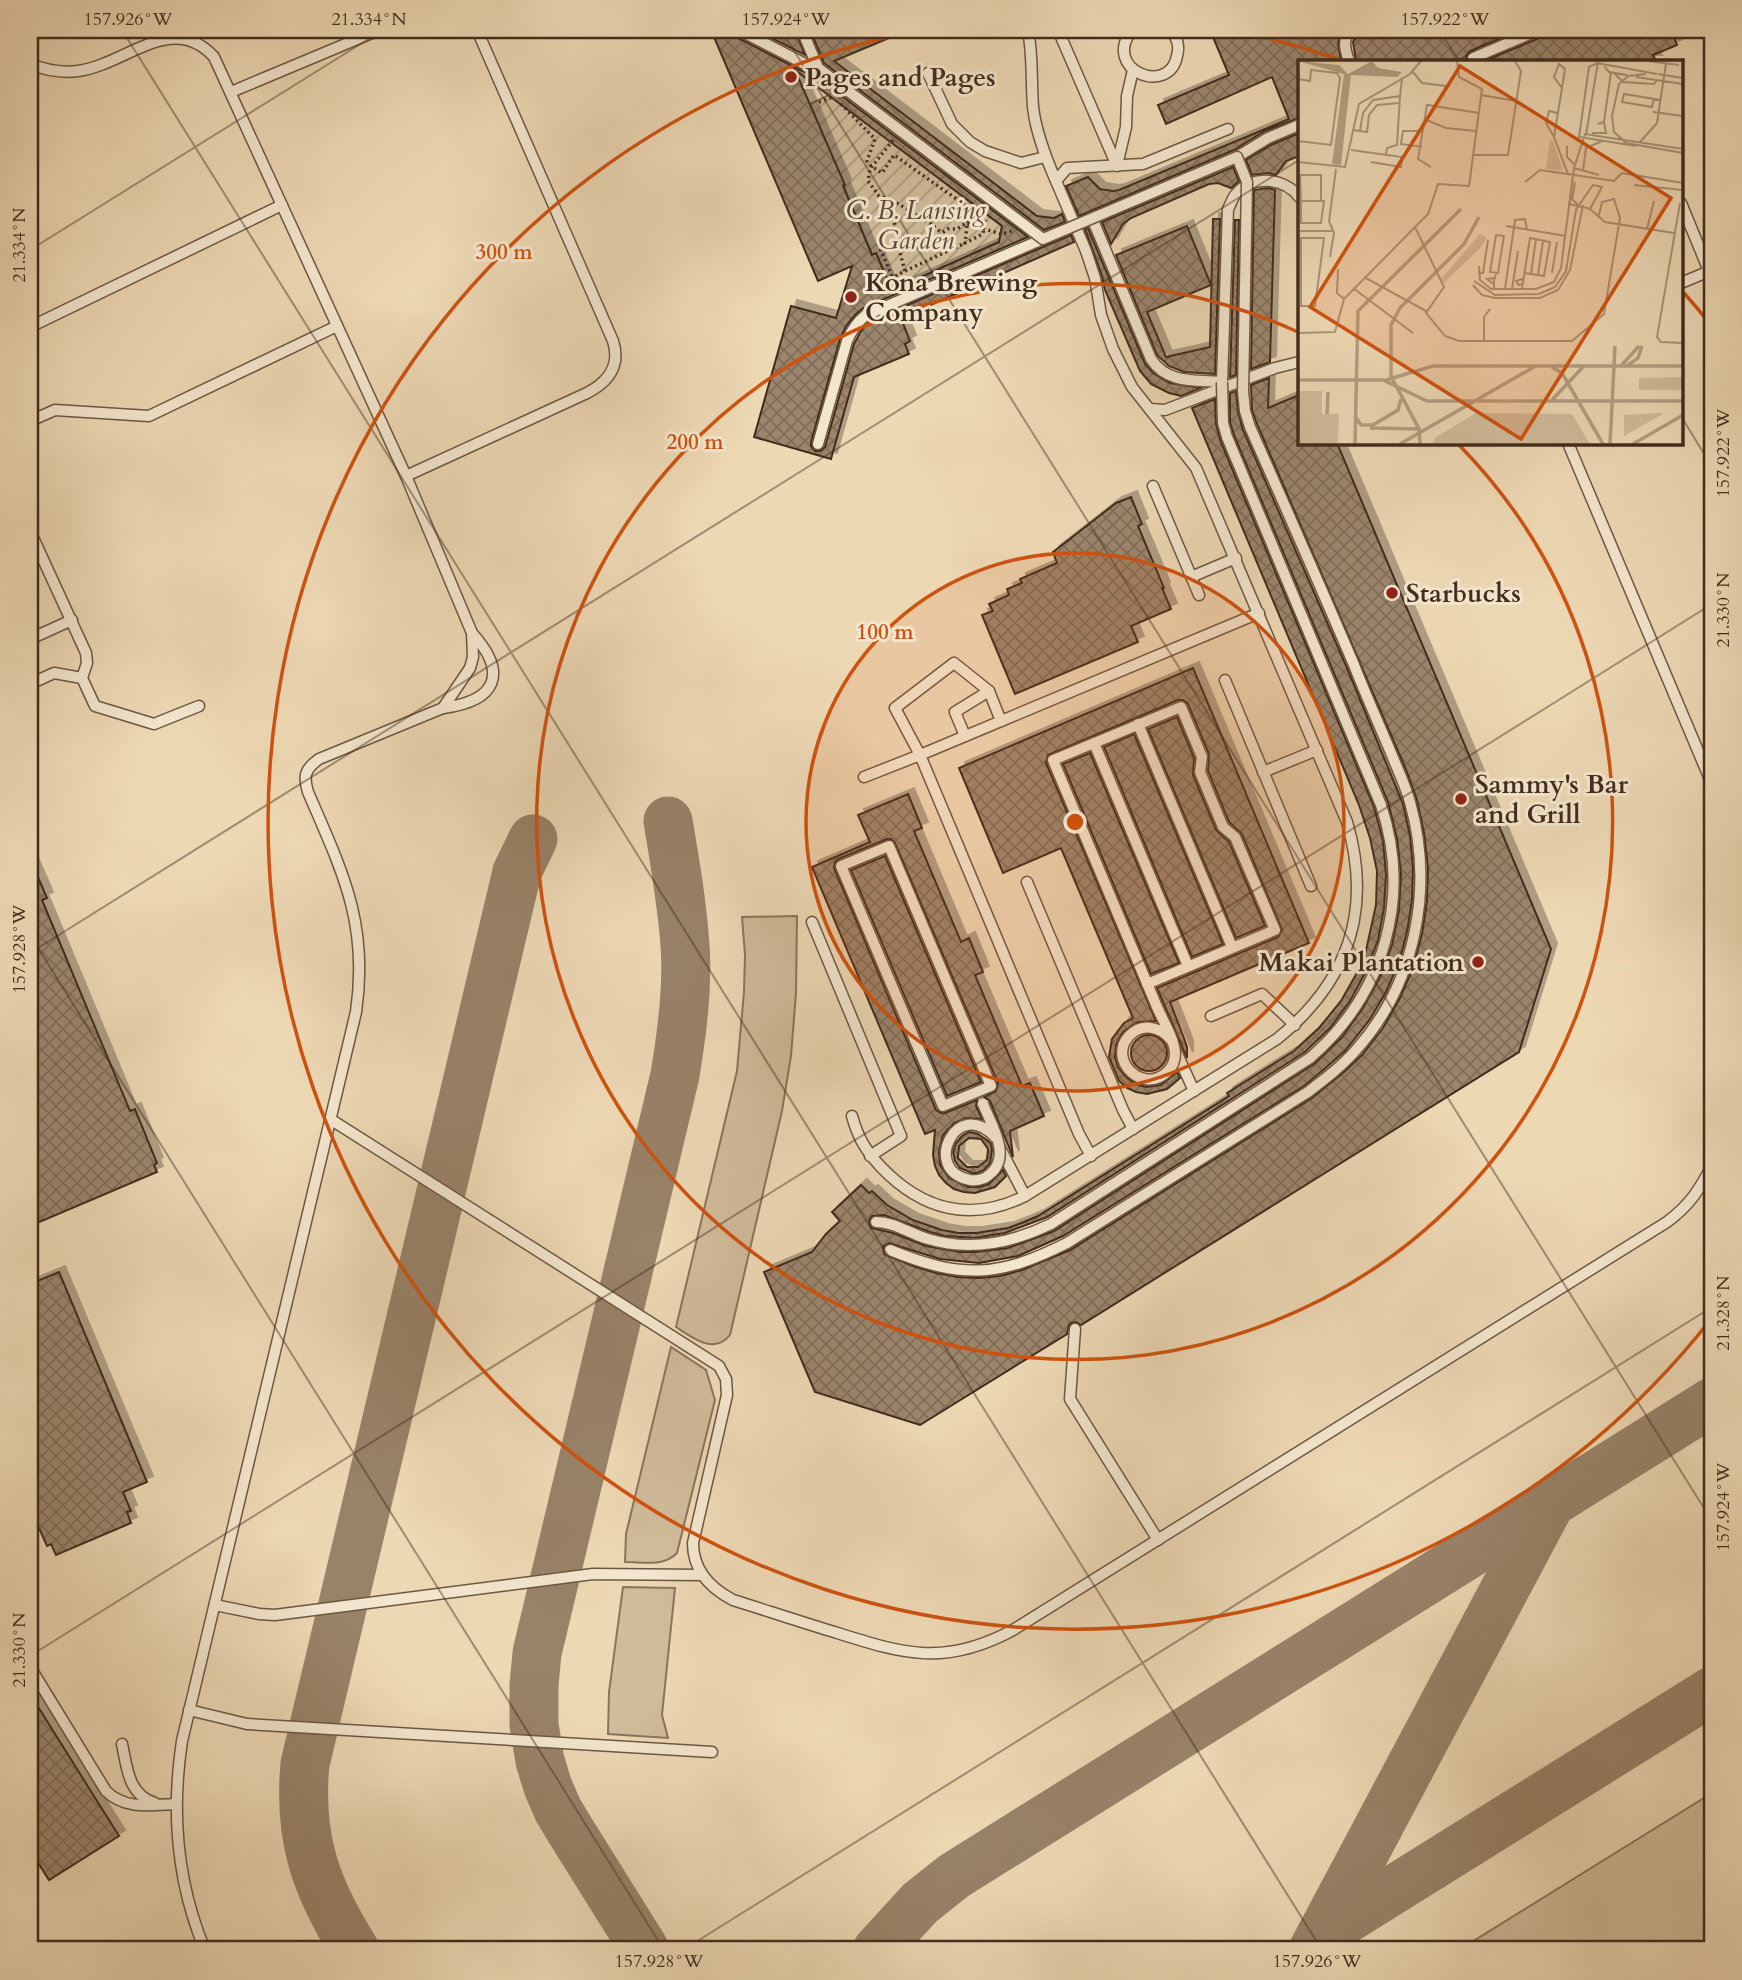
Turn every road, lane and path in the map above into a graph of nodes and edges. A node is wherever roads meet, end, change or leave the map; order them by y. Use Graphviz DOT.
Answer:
graph roads {
  1 [pos="379,30"];
  2 [pos="477,30"];
  3 [pos="739,30"];
  4 [pos="802,30"];
  5 [pos="1028,30"];
  6 [pos="1058,30"];
  7 [pos="1132,30"];
  8 [pos="1171,30"];
  9 [pos="1353,30"];
  10 [pos="1539,30"];
  11 [pos="1473,58"];
  12 [pos="1349,60"];
  13 [pos="30,64"];
  14 [pos="818,68"];
  15 [pos="1133,70"];
  16 [pos="928,73"];
  17 [pos="230,92"];
  18 [pos="819,102"];
  19 [pos="1296,126"];
  20 [pos="1228,129"];
  21 [pos="897,134"];
  22 [pos="1045,157"];
  23 [pos="1237,157"];
  24 [pos="872,166"];
  25 [pos="1117,166"];
  26 [pos="1056,181"];
  27 [pos="1298,196"];
  28 [pos="892,200"];
  29 [pos="282,205"];
  30 [pos="1682,205"];
  31 [pos="969,208"];
  32 [pos="1092,218"];
  33 [pos="966,223"];
  34 [pos="942,233"];
  35 [pos="1000,234"];
  36 [pos="1043,239"];
  37 [pos="899,241"];
  38 [pos="965,243"];
  39 [pos="878,244"];
  40 [pos="1711,270"];
  41 [pos="905,271"];
  42 [pos="893,278"];
  43 [pos="1682,283"];
  44 [pos="881,284"];
  45 [pos="337,326"];
  46 [pos="30,327"];
  47 [pos="1298,362"];
  48 [pos="1222,382"];
  49 [pos="1150,409"];
  50 [pos="30,421"];
  51 [pos="818,444"];
  52 [pos="1568,444"];
  53 [pos="406,476"];
  54 [pos="1153,486"];
  55 [pos="30,531"];
  56 [pos="1236,558"];
  57 [pos="1191,577"];
  58 [pos="1199,596"];
  59 [pos="1259,613"];
  60 [pos="72,620"];
  61 [pos="472,633"];
  62 [pos="30,639"];
  63 [pos="82,678"];
  64 [pos="1225,680"];
  65 [pos="30,684"];
  66 [pos="989,691"];
  67 [pos="200,706"];
  68 [pos="443,708"];
  69 [pos="1001,721"];
  70 [pos="1138,724"];
  71 [pos="965,736"];
  72 [pos="1094,743"];
  73 [pos="1317,750"];
  74 [pos="920,755"];
  75 [pos="1263,772"];
  76 [pos="864,777"];
  77 [pos="1712,784"];
  78 [pos="1027,882"];
  79 [pos="1311,886"];
  80 [pos="811,922"];
  81 [pos="1232,947"];
  82 [pos="1188,966"];
  83 [pos="1147,984"];
  84 [pos="1211,1016"];
  85 [pos="1294,1025"];
  86 [pos="977,1091"];
  87 [pos="1194,1091"];
  88 [pos="852,1116"];
  89 [pos="330,1119"];
  90 [pos="1133,1129"];
  91 [pos="870,1156"];
  92 [pos="1091,1156"];
  93 [pos="1712,1166"];
  94 [pos="1025,1196"];
  95 [pos="876,1222"];
  96 [pos="890,1250"];
  97 [pos="1075,1329"];
  98 [pos="1158,1539"];
  99 [pos="702,1575"];
  100 [pos="215,1605"];
  101 [pos="30,1667"];
  102 [pos="190,1710"];
  103 [pos="122,1744"];
  104 [pos="712,1752"];
  105 [pos="163,1804"];
  106 [pos="176,1804"];
  107 [pos="205,1950"];
  1 -- 17 [label="lane"];
  2 -- 53 [label="lane"];
  3 -- 14 [label="lane"];
  4 -- 14 [label="lane"];
  5 -- 22 [label="lane"];
  6 -- 25 [label="lane"];
  7 -- 15 [label="lane"];
  8 -- 15 [label="lane"];
  9 -- 12 [label="lane"];
  10 -- 11 [label="lane"];
  13 -- 17 [label="lane"];
  14 -- 36 [label="lane, bridge"];
  15 -- 25 [label="lane"];
  16 -- 22 [label="lane"];
  17 -- 29 [label="lane"];
  18 -- 24 [label="path"];
  19 -- 23 [label="lane"];
  20 -- 25 [label="lane"];
  21 -- 24 [label="path"];
  22 -- 26 [label="lane"];
  23 -- 32 [label="lane, bridge"];
  23 -- 96 [label="lane, bridge"];
  24 -- 28 [label="path"];
  24 -- 31 [label="path"];
  25 -- 26 [label="lane"];
  26 -- 49 [label="lane"];
  27 -- 48 [label="lane"];
  28 -- 34 [label="path"];
  28 -- 37 [label="path"];
  29 -- 45 [label="lane"];
  29 -- 46 [label="lane"];
  30 -- 40 [label="lane"];
  31 -- 33 [label="path"];
  31 -- 38 [label="path"];
  32 -- 36 [label="lane, bridge"];
  32 -- 48 [label="lane"];
  33 -- 34 [label="path"];
  33 -- 35 [label="path"];
  33 -- 38 [label="path"];
  34 -- 37 [label="path"];
  36 -- 51 [label="lane"];
  37 -- 41 [label="path"];
  38 -- 41 [label="path"];
  39 -- 42 [label="path"];
  40 -- 43 [label="lane"];
  41 -- 42 [label="path"];
  42 -- 44 [label="path"];
  45 -- 50 [label="lane"];
  45 -- 53 [label="lane"];
  47 -- 49 [label="lane"];
  48 -- 95 [label="lane, bridge"];
  49 -- 56 [label="lane"];
  52 -- 77 [label="lane"];
  53 -- 61 [label="lane"];
  54 -- 57 [label="lane"];
  55 -- 60 [label="lane"];
  56 -- 57 [label="lane"];
  56 -- 59 [label="lane"];
  57 -- 58 [label="lane"];
  59 -- 69 [label="lane"];
  59 -- 73 [label="lane"];
  60 -- 62 [label="lane"];
  60 -- 63 [label="lane"];
  61 -- 68 [label="lane"];
  61 -- 68 [label="lane"];
  63 -- 65 [label="lane"];
  63 -- 67 [label="lane"];
  64 -- 75 [label="lane"];
  66 -- 69 [label="lane"];
  66 -- 71 [label="lane"];
  66 -- 74 [label="lane"];
  68 -- 89 [label="lane"];
  69 -- 71 [label="lane"];
  70 -- 72 [label="lane"];
  70 -- 81 [label="lane"];
  70 -- 81 [label="lane"];
  71 -- 74 [label="lane"];
  72 -- 82 [label="lane"];
  72 -- 83 [label="lane"];
  73 -- 75 [label="lane"];
  73 -- 85 [label="lane"];
  74 -- 76 [label="lane"];
  74 -- 92 [label="lane"];
  75 -- 79 [label="lane"];
  78 -- 90 [label="lane"];
  80 -- 91 [label="lane"];
  81 -- 82 [label="lane"];
  82 -- 83 [label="lane"];
  83 -- 87 [label="lane, bridge"];
  84 -- 85 [label="lane"];
  85 -- 87 [label="lane"];
  86 -- 86 [label="lane"];
  86 -- 94 [label="lane, bridge"];
  87 -- 90 [label="lane"];
  88 -- 91 [label="lane"];
  89 -- 99 [label="lane"];
  89 -- 100 [label="lane"];
  90 -- 92 [label="lane"];
  91 -- 94 [label="lane"];
  92 -- 94 [label="lane"];
  93 -- 98 [label="lane"];
  97 -- 98 [label="lane"];
  98 -- 99 [label="lane"];
  99 -- 100 [label="lane"];
  100 -- 102 [label="lane"];
  101 -- 105 [label="lane"];
  102 -- 104 [label="lane"];
  102 -- 106 [label="lane"];
  103 -- 105 [label="lane"];
  105 -- 106 [label="lane"];
  106 -- 107 [label="lane"];
}
